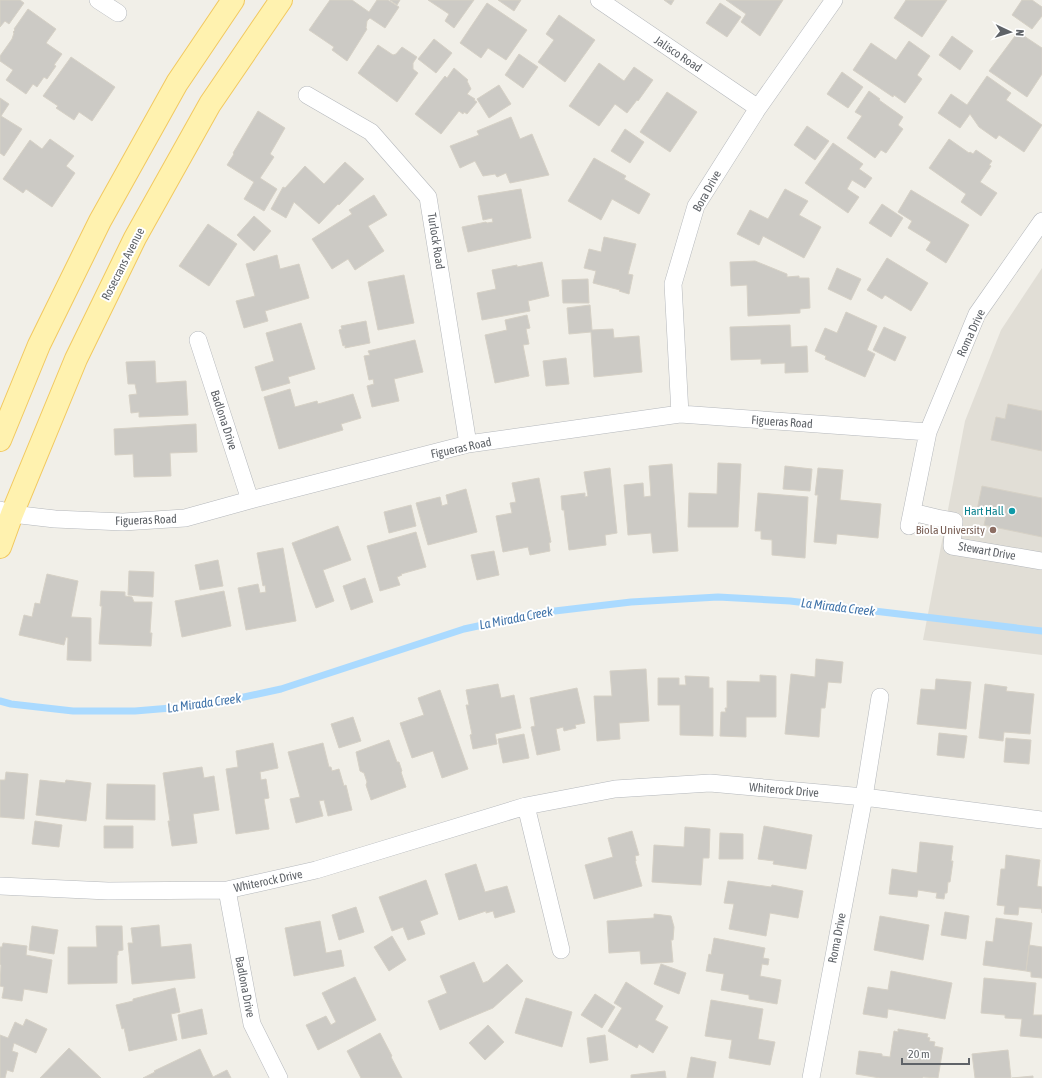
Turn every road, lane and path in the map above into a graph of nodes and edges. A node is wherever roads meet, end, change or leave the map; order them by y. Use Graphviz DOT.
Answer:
graph roads {
  1 [pos="98,0"];
  2 [pos="233,0"];
  3 [pos="281,0"];
  4 [pos="599,0"];
  5 [pos="834,0"];
  6 [pos="118,13"];
  7 [pos="307,95"];
  8 [pos="758,108"];
  9 [pos="1042,221"];
  10 [pos="198,340"];
  11 [pos="680,414"];
  12 [pos="928,432"];
  13 [pos="0,440"];
  14 [pos="468,444"];
  15 [pos="250,500"];
  16 [pos="6,512"];
  17 [pos="910,519"];
  18 [pos="0,547"];
  19 [pos="1042,561"];
  20 [pos="880,697"];
  21 [pos="864,797"];
  22 [pos="526,806"];
  23 [pos="1042,820"];
  24 [pos="0,886"];
  25 [pos="227,890"];
  26 [pos="561,950"];
  27 [pos="279,1078"];
  28 [pos="811,1078"];
  1 -- 6 [label="street"];
  2 -- 13 [label="main road"];
  3 -- 16 [label="main road, Rosecrans Avenue"];
  4 -- 8 [label="street, Jalisco Road"];
  5 -- 8 [label="street, Bora Drive"];
  7 -- 14 [label="street, Turlock Road"];
  8 -- 11 [label="street, Bora Drive"];
  9 -- 12 [label="street, Roma Drive"];
  10 -- 15 [label="street, Badlona Drive"];
  11 -- 12 [label="street, Figueras Road"];
  11 -- 14 [label="street, Figueras Road"];
  12 -- 17 [label="street, Roma Drive"];
  14 -- 15 [label="street, Figueras Road"];
  15 -- 16 [label="street, Figueras Road"];
  16 -- 18 [label="main road, Rosecrans Avenue"];
  17 -- 19 [label="street, Stewart Drive"];
  20 -- 21 [label="street, Roma Drive"];
  21 -- 22 [label="street, Whiterock Drive"];
  21 -- 23 [label="street, Whiterock Drive"];
  21 -- 28 [label="street, Roma Drive"];
  22 -- 25 [label="street, Whiterock Drive"];
  22 -- 26 [label="street"];
  24 -- 25 [label="street, Whiterock Drive"];
  25 -- 27 [label="street, Badlona Drive"];
}
